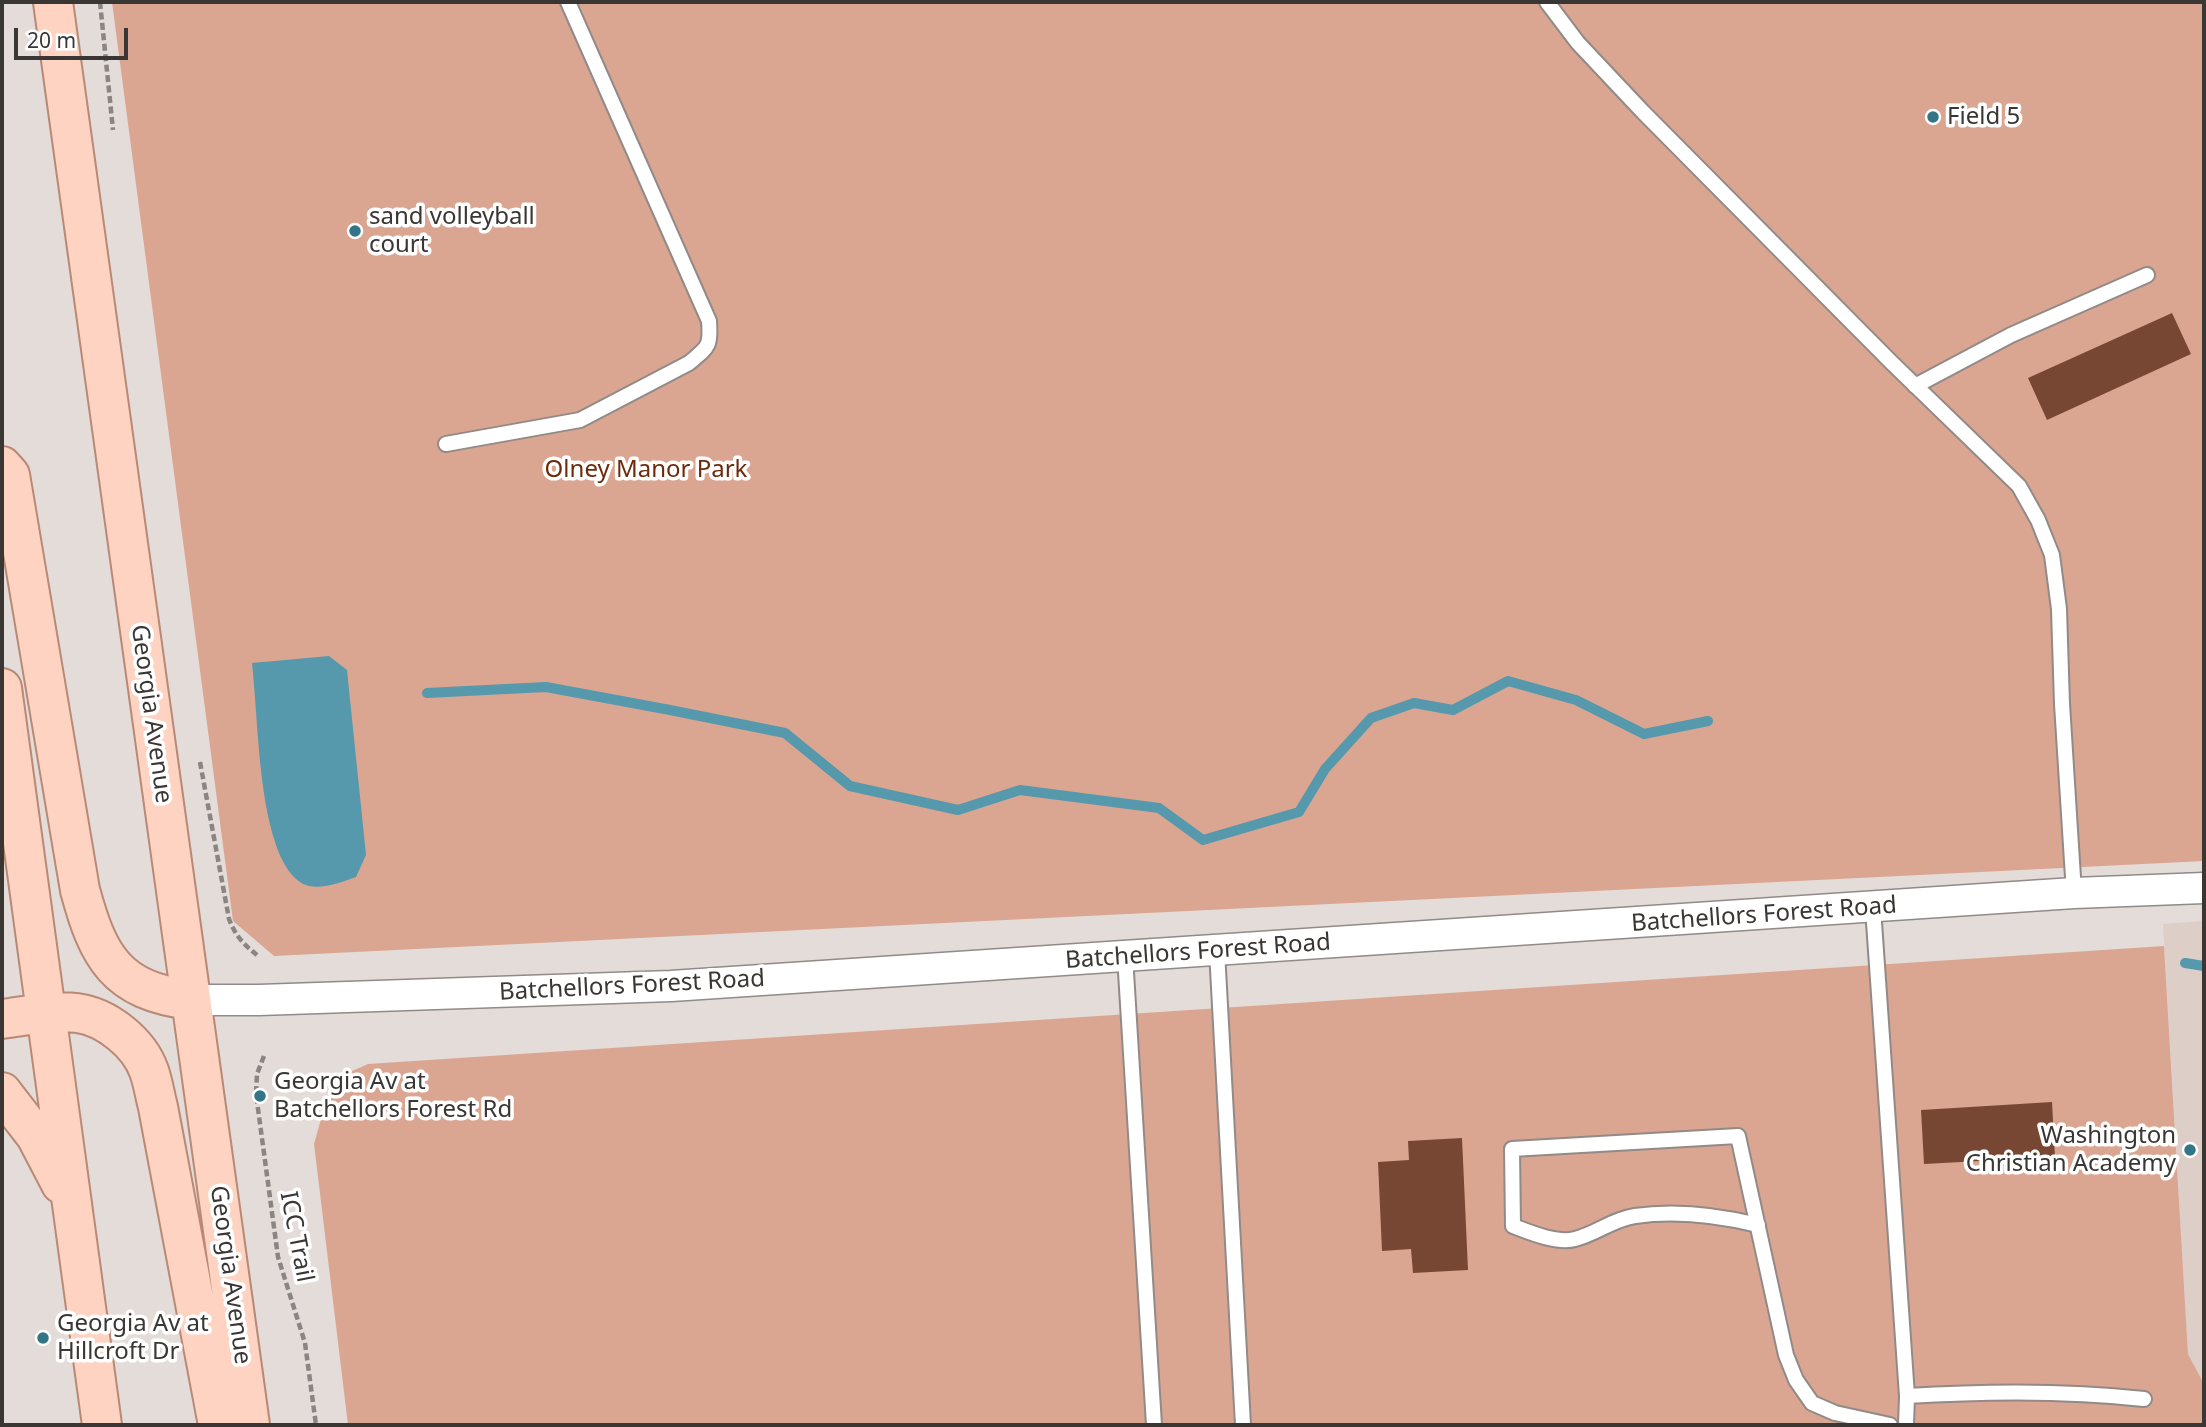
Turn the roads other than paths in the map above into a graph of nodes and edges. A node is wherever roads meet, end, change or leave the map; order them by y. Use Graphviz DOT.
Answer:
graph roads {
  1 [pos="53,2"];
  2 [pos="568,2"];
  3 [pos="1547,2"];
  4 [pos="2147,275"];
  5 [pos="1915,386"];
  6 [pos="446,444"];
  7 [pos="2,466"];
  8 [pos="2,688"];
  9 [pos="2204,888"];
  10 [pos="2074,893"];
  11 [pos="1873,908"];
  12 [pos="1217,951"];
  13 [pos="1125,956"];
  14 [pos="191,1000"];
  15 [pos="47,1013"];
  16 [pos="2,1019"];
  17 [pos="2,1092"];
  18 [pos="74,1209"];
  19 [pos="1758,1225"];
  20 [pos="1907,1396"];
  21 [pos="2144,1399"];
  22 [pos="102,1425"];
  23 [pos="218,1425"];
  24 [pos="250,1425"];
  25 [pos="1154,1425"];
  26 [pos="1243,1425"];
  27 [pos="1890,1425"];
  28 [pos="1906,1425"];
  1 -- 14 [label="main road, Georgia Avenue"];
  2 -- 6 [label="lane"];
  3 -- 5 [label="lane"];
  4 -- 5 [label="lane"];
  5 -- 10 [label="lane"];
  7 -- 14 [label="main road"];
  8 -- 15 [label="main road"];
  9 -- 10 [label="street, Batchellors Forest Road"];
  10 -- 11 [label="street, Batchellors Forest Road"];
  11 -- 12 [label="street, Batchellors Forest Road"];
  11 -- 20 [label="lane"];
  12 -- 13 [label="street, Batchellors Forest Road"];
  12 -- 26 [label="lane"];
  13 -- 14 [label="street, Batchellors Forest Road"];
  13 -- 25 [label="lane"];
  14 -- 24 [label="main road, Georgia Avenue"];
  15 -- 16 [label="main road"];
  15 -- 18 [label="main road"];
  15 -- 23 [label="main road"];
  17 -- 18 [label="main road"];
  18 -- 22 [label="main road"];
  19 -- 19 [label="lane"];
  19 -- 27 [label="lane"];
  20 -- 21 [label="lane"];
  20 -- 28 [label="lane"];
}
